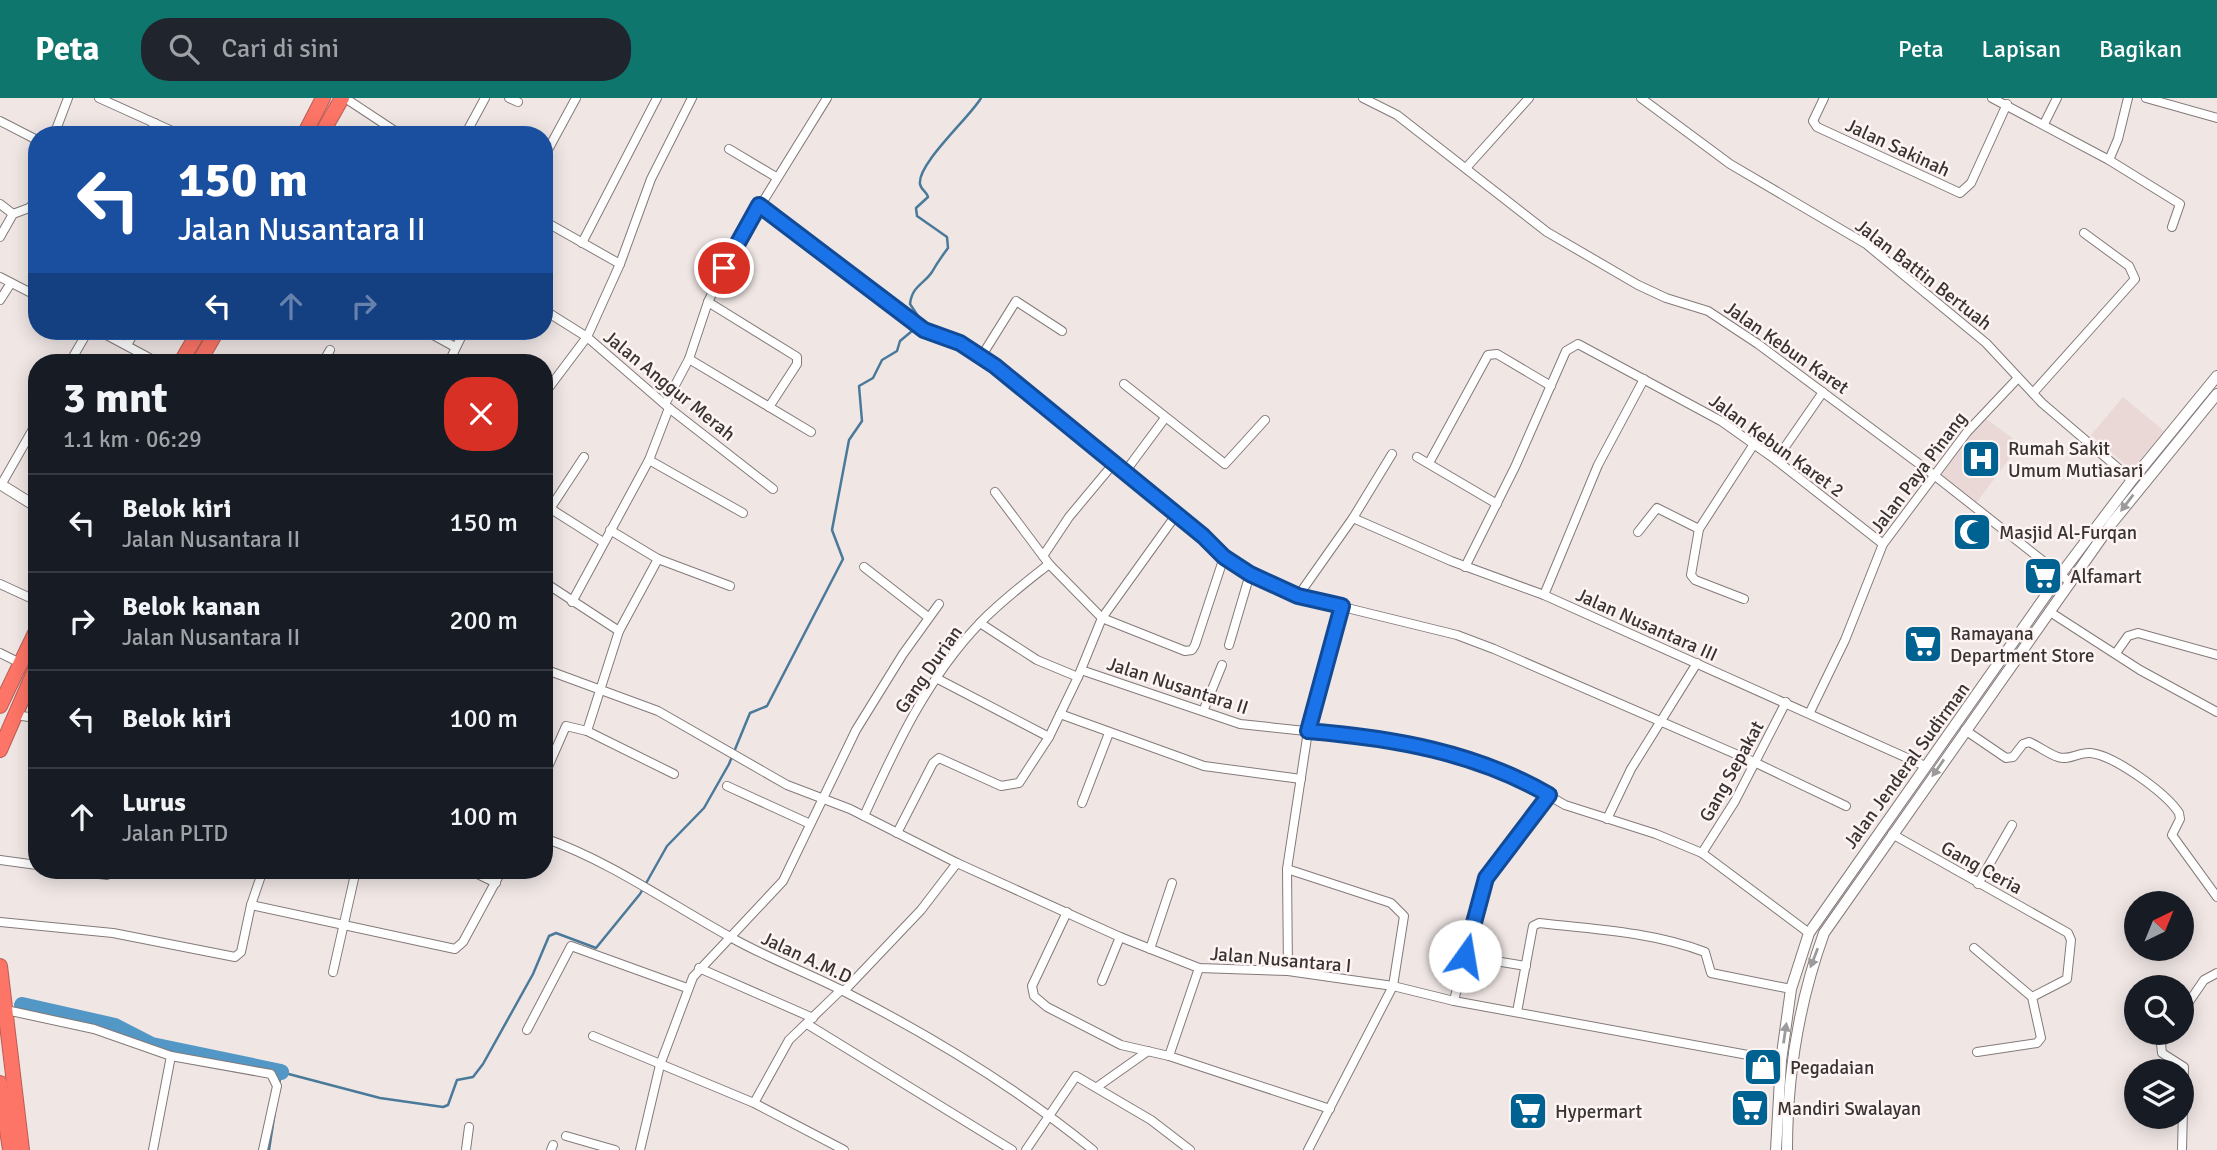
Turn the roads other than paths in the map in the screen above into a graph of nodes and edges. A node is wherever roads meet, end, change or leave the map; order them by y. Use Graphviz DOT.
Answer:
graph roads {
  1 [pos="68,98"];
  2 [pos="99,98"];
  3 [pos="323,98"];
  4 [pos="343,98"];
  5 [pos="485,98"];
  6 [pos="509,98"];
  7 [pos="576,98"];
  8 [pos="657,98"];
  9 [pos="692,98"];
  10 [pos="827,98"];
  11 [pos="1363,98"];
  12 [pos="1529,98"];
  13 [pos="1641,98"];
  14 [pos="1824,98"];
  15 [pos="1992,98"];
  16 [pos="2057,98"];
  17 [pos="2129,98"];
  18 [pos="2146,98"];
  19 [pos="518,102"];
  20 [pos="2007,104"];
  21 [pos="2217,118"];
  22 [pos="0,121"];
  23 [pos="155,123"];
  24 [pos="2044,124"];
  25 [pos="57,126"];
  26 [pos="154,126"];
  27 [pos="162,126"];
  28 [pos="309,126"];
  29 [pos="326,126"];
  30 [pos="387,126"];
  31 [pos="470,126"];
  32 [pos="28,136"];
  33 [pos="553,140"];
  34 [pos="729,149"];
  35 [pos="2109,160"];
  36 [pos="1466,168"];
  37 [pos="776,177"];
  38 [pos="0,204"];
  39 [pos="759,205"];
  40 [pos="28,208"];
  41 [pos="13,215"];
  42 [pos="553,226"];
  43 [pos="2172,227"];
  44 [pos="2084,233"];
  45 [pos="0,237"];
  46 [pos="582,243"];
  47 [pos="620,264"];
  48 [pos="0,277"];
  49 [pos="11,283"];
  50 [pos="28,292"];
  51 [pos="0,300"];
  52 [pos="708,302"];
  53 [pos="553,316"];
  54 [pos="1062,331"];
  55 [pos="587,337"];
  56 [pos="117,340"];
  57 [pos="130,340"];
  58 [pos="442,340"];
  59 [pos="459,340"];
  60 [pos="127,345"];
  61 [pos="455,347"];
  62 [pos="330,350"];
  63 [pos="143,354"];
  64 [pos="328,354"];
  65 [pos="452,354"];
  66 [pos="981,357"];
  67 [pos="689,359"];
  68 [pos="2217,376"];
  69 [pos="2018,378"];
  70 [pos="1644,379"];
  71 [pos="553,382"];
  72 [pos="1124,384"];
  73 [pos="1551,386"];
  74 [pos="1823,392"];
  75 [pos="2033,393"];
  76 [pos="2217,394"];
  77 [pos="667,406"];
  78 [pos="769,407"];
  79 [pos="1165,418"];
  80 [pos="1265,420"];
  81 [pos="811,432"];
  82 [pos="28,437"];
  83 [pos="1754,444"];
  84 [pos="1392,454"];
  85 [pos="584,457"];
  86 [pos="1417,457"];
  87 [pos="649,460"];
  88 [pos="1776,460"];
  89 [pos="1114,463"];
  90 [pos="1429,463"];
  91 [pos="1125,472"];
  92 [pos="1934,475"];
  93 [pos="2132,480"];
  94 [pos="0,485"];
  95 [pos="773,489"];
  96 [pos="995,492"];
  97 [pos="28,502"];
  98 [pos="1497,504"];
  99 [pos="553,506"];
  100 [pos="553,510"];
  101 [pos="743,513"];
  102 [pos="1176,515"];
  103 [pos="1353,518"];
  104 [pos="1699,529"];
  105 [pos="610,530"];
  106 [pos="1638,531"];
  107 [pos="603,542"];
  108 [pos="1883,544"];
  109 [pos="1224,557"];
  110 [pos="658,559"];
  111 [pos="1046,560"];
  112 [pos="864,567"];
  113 [pos="1465,567"];
  114 [pos="1250,574"];
  115 [pos="2061,575"];
  116 [pos="2071,583"];
  117 [pos="0,584"];
  118 [pos="730,586"];
  119 [pos="553,588"];
  120 [pos="1544,595"];
  121 [pos="1298,596"];
  122 [pos="28,597"];
  123 [pos="1744,599"];
  124 [pos="572,602"];
  125 [pos="939,604"];
  126 [pos="1342,606"];
  127 [pos="2050,612"];
  128 [pos="928,617"];
  129 [pos="1102,618"];
  130 [pos="980,623"];
  131 [pos="619,631"];
  132 [pos="1229,645"];
  133 [pos="28,647"];
  134 [pos="0,653"];
  135 [pos="2116,653"];
  136 [pos="2217,655"];
  137 [pos="20,663"];
  138 [pos="1697,663"];
  139 [pos="1222,665"];
  140 [pos="553,672"];
  141 [pos="1079,673"];
  142 [pos="936,678"];
  143 [pos="28,685"];
  144 [pos="602,690"];
  145 [pos="1786,702"];
  146 [pos="0,706"];
  147 [pos="1204,709"];
  148 [pos="1810,712"];
  149 [pos="2217,712"];
  150 [pos="1060,714"];
  151 [pos="14,715"];
  152 [pos="28,717"];
  153 [pos="1662,723"];
  154 [pos="1965,730"];
  155 [pos="587,731"];
  156 [pos="1308,731"];
  157 [pos="1109,733"];
  158 [pos="1049,737"];
  159 [pos="0,750"];
  160 [pos="553,753"];
  161 [pos="1754,762"];
  162 [pos="1926,766"];
  163 [pos="674,774"];
  164 [pos="1301,779"];
  165 [pos="727,786"];
  166 [pos="1549,795"];
  167 [pos="820,800"];
  168 [pos="1082,803"];
  169 [pos="1846,806"];
  170 [pos="864,816"];
  171 [pos="1607,820"];
  172 [pos="808,823"];
  173 [pos="2012,825"];
  174 [pos="897,833"];
  175 [pos="1885,837"];
  176 [pos="553,842"];
  177 [pos="1702,853"];
  178 [pos="0,860"];
  179 [pos="957,863"];
  180 [pos="28,865"];
  181 [pos="1287,869"];
  182 [pos="260,879"];
  183 [pos="354,879"];
  184 [pos="488,879"];
  185 [pos="498,879"];
  186 [pos="496,883"];
  187 [pos="1172,883"];
  188 [pos="1978,884"];
  189 [pos="2217,897"];
  190 [pos="251,905"];
  191 [pos="1067,912"];
  192 [pos="0,922"];
  193 [pos="344,926"];
  194 [pos="1809,933"];
  195 [pos="730,937"];
  196 [pos="1120,937"];
  197 [pos="1975,948"];
  198 [pos="1150,949"];
  199 [pos="1465,956"];
  200 [pos="0,966"];
  201 [pos="1526,966"];
  202 [pos="699,968"];
  203 [pos="1199,968"];
  204 [pos="1288,971"];
  205 [pos="332,972"];
  206 [pos="2217,973"];
  207 [pos="1102,981"];
  208 [pos="1393,986"];
  209 [pos="687,988"];
  210 [pos="1791,989"];
  211 [pos="843,990"];
  212 [pos="2194,995"];
  213 [pos="2032,997"];
  214 [pos="1454,1001"];
  215 [pos="6,1010"];
  216 [pos="1517,1012"];
  217 [pos="810,1021"];
  218 [pos="527,1030"];
  219 [pos="593,1036"];
  220 [pos="2161,1045"];
  221 [pos="1149,1051"];
  222 [pos="1977,1052"];
  223 [pos="171,1056"];
  224 [pos="1170,1056"];
  225 [pos="1781,1060"];
  226 [pos="660,1065"];
  227 [pos="0,1083"];
  228 [pos="1097,1087"];
  229 [pos="754,1103"];
  230 [pos="1329,1109"];
  231 [pos="1050,1115"];
  232 [pos="469,1128"];
  233 [pos="566,1136"];
  234 [pos="10,1150"];
  235 [pos="22,1150"];
  236 [pos="153,1150"];
  237 [pos="263,1150"];
  238 [pos="466,1150"];
  239 [pos="615,1150"];
  240 [pos="640,1150"];
  241 [pos="844,1150"];
  242 [pos="1012,1150"];
  243 [pos="1026,1150"];
  244 [pos="1093,1150"];
  245 [pos="1190,1150"];
  246 [pos="1308,1150"];
  247 [pos="1776,1150"];
  248 [pos="1787,1150"];
  249 [pos="2182,1150"];
  1 -- 25 [label="street"];
  2 -- 23 [label="street"];
  3 -- 28 [label="highway"];
  4 -- 29 [label="highway"];
  4 -- 30 [label="street"];
  5 -- 31 [label="street"];
  6 -- 19 [label="street"];
  7 -- 33 [label="street"];
  8 -- 46 [label="street"];
  9 -- 47 [label="street"];
  10 -- 37 [label="street"];
  11 -- 36 [label="street, Jalan Kebun Karet"];
  12 -- 36 [label="street"];
  13 -- 69 [label="street, Jalan Battin Bertuah"];
  14 -- 20 [label="street, Jalan Sakinah"];
  15 -- 20 [label="street"];
  16 -- 24 [label="street"];
  17 -- 35 [label="street"];
  18 -- 21 [label="street"];
  20 -- 24 [label="street"];
  22 -- 32 [label="street"];
  23 -- 26 [label="street"];
  23 -- 27 [label="street"];
  24 -- 35 [label="street"];
  34 -- 37 [label="street"];
  35 -- 43 [label="street"];
  36 -- 74 [label="street, Jalan Kebun Karet"];
  37 -- 39 [label="street"];
  38 -- 41 [label="street"];
  39 -- 52 [label="street"];
  39 -- 66 [label="street"];
  40 -- 41 [label="street"];
  41 -- 45 [label="street"];
  42 -- 46 [label="street"];
  44 -- 75 [label="street"];
  46 -- 47 [label="street"];
  47 -- 55 [label="street"];
  48 -- 49 [label="street"];
  49 -- 50 [label="street"];
  49 -- 51 [label="street"];
  52 -- 67 [label="street"];
  52 -- 78 [label="street"];
  53 -- 55 [label="street, Jalan Anggur Merah"];
  54 -- 66 [label="street"];
  55 -- 71 [label="street"];
  55 -- 77 [label="street, Jalan Anggur Merah"];
  56 -- 60 [label="street"];
  57 -- 60 [label="street"];
  58 -- 61 [label="street"];
  59 -- 61 [label="street"];
  60 -- 63 [label="street"];
  61 -- 65 [label="street"];
  62 -- 64 [label="street"];
  66 -- 89 [label="street"];
  67 -- 77 [label="street"];
  67 -- 78 [label="street"];
  68 -- 93 [label="street, Jalan Jenderal Sudirman"];
  69 -- 75 [label="street, Jalan Battin Bertuah"];
  69 -- 92 [label="street, Jalan Paya Pinang"];
  70 -- 73 [label="street, Jalan Kebun Karet 2"];
  70 -- 83 [label="street, Jalan Kebun Karet 2"];
  70 -- 120 [label="street"];
  72 -- 79 [label="street"];
  73 -- 90 [label="street"];
  73 -- 98 [label="street"];
  74 -- 88 [label="street"];
  74 -- 92 [label="street, Jalan Kebun Karet"];
  75 -- 93 [label="street, Jalan Battin Bertuah"];
  76 -- 116 [label="street, Jalan Jenderal Sudirman, one-way"];
  77 -- 87 [label="street"];
  77 -- 95 [label="street, Jalan Anggur Merah"];
  78 -- 81 [label="street"];
  79 -- 80 [label="street"];
  79 -- 91 [label="street"];
  82 -- 94 [label="street"];
  83 -- 88 [label="street, Jalan Kebun Karet 2"];
  83 -- 104 [label="street"];
  84 -- 103 [label="street"];
  85 -- 99 [label="street"];
  86 -- 90 [label="street"];
  87 -- 101 [label="street"];
  87 -- 105 [label="street"];
  88 -- 108 [label="street, Jalan Kebun Karet 2"];
  89 -- 91 [label="street"];
  89 -- 111 [label="street, Gang Durian"];
  90 -- 98 [label="street"];
  91 -- 102 [label="street"];
  92 -- 108 [label="street, Jalan Paya Pinang"];
  92 -- 115 [label="street, Jalan Kebun Karet"];
  93 -- 115 [label="street, Jalan Jenderal Sudirman"];
  94 -- 97 [label="street"];
  96 -- 111 [label="street"];
  98 -- 113 [label="street"];
  100 -- 107 [label="street"];
  102 -- 109 [label="street"];
  102 -- 129 [label="street"];
  103 -- 113 [label="street, Jalan Nusantara III"];
  103 -- 121 [label="street"];
  104 -- 106 [label="street"];
  104 -- 123 [label="street"];
  105 -- 107 [label="street"];
  105 -- 110 [label="street"];
  107 -- 124 [label="street"];
  108 -- 148 [label="street, Jalan Paya Pinang"];
  109 -- 114 [label="street"];
  109 -- 129 [label="street"];
  110 -- 118 [label="street"];
  110 -- 131 [label="street"];
  111 -- 129 [label="street"];
  111 -- 130 [label="street, Gang Durian"];
  112 -- 128 [label="street"];
  113 -- 120 [label="street, Jalan Nusantara III"];
  114 -- 121 [label="street"];
  114 -- 132 [label="street"];
  115 -- 116 [label="street, Jalan Kebun Karet"];
  115 -- 162 [label="street, Jalan Jenderal Sudirman"];
  116 -- 127 [label="street, Jalan Jenderal Sudirman"];
  117 -- 122 [label="street"];
  119 -- 124 [label="street"];
  120 -- 138 [label="street, Jalan Nusantara III"];
  121 -- 126 [label="street"];
  124 -- 131 [label="street"];
  125 -- 128 [label="street"];
  126 -- 153 [label="street"];
  126 -- 156 [label="street"];
  127 -- 135 [label="street"];
  127 -- 154 [label="street, Jalan Jenderal Sudirman"];
  128 -- 167 [label="street"];
  129 -- 141 [label="street"];
  130 -- 141 [label="street, Jalan Nusantara II"];
  130 -- 142 [label="street, Gang Durian"];
  131 -- 144 [label="street"];
  133 -- 137 [label="highway"];
  134 -- 137 [label="street"];
  135 -- 136 [label="street"];
  135 -- 149 [label="street"];
  137 -- 146 [label="highway"];
  138 -- 145 [label="street, Jalan Nusantara III"];
  138 -- 153 [label="street"];
  139 -- 147 [label="street"];
  140 -- 144 [label="street, Jalan Nusantara I"];
  141 -- 147 [label="street, Jalan Nusantara II"];
  141 -- 150 [label="street"];
  142 -- 158 [label="street"];
  142 -- 170 [label="street, Gang Durian"];
  143 -- 151 [label="highway"];
  144 -- 155 [label="street"];
  144 -- 167 [label="street, Jalan Nusantara I"];
  145 -- 148 [label="street, Jalan Nusantara III"];
  145 -- 161 [label="street, Gang Sepakat"];
  147 -- 156 [label="street, Jalan Nusantara II"];
  148 -- 162 [label="street, Jalan Nusantara III"];
  150 -- 157 [label="street"];
  150 -- 158 [label="street"];
  151 -- 152 [label="street"];
  151 -- 159 [label="highway"];
  153 -- 161 [label="street"];
  153 -- 171 [label="street"];
  154 -- 175 [label="street, Jalan Jenderal Sudirman, one-way"];
  154 -- 189 [label="street"];
  155 -- 160 [label="street"];
  155 -- 163 [label="street"];
  156 -- 164 [label="street"];
  156 -- 166 [label="street, Jalan Nusantara II"];
  157 -- 164 [label="street"];
  157 -- 168 [label="street"];
  158 -- 174 [label="street"];
  161 -- 169 [label="street"];
  161 -- 177 [label="street, Gang Sepakat"];
  162 -- 175 [label="street, Jalan Jenderal Sudirman"];
  164 -- 181 [label="street"];
  165 -- 172 [label="street"];
  166 -- 171 [label="street, Jalan Nusantara II"];
  166 -- 199 [label="street"];
  167 -- 170 [label="street, Jalan Nusantara I"];
  167 -- 172 [label="street"];
  170 -- 174 [label="street, Jalan Nusantara I"];
  171 -- 177 [label="street, Jalan Nusantara II"];
  172 -- 195 [label="street"];
  173 -- 188 [label="street"];
  174 -- 179 [label="street, Jalan Nusantara I"];
  175 -- 188 [label="street, Gang Ceria"];
  175 -- 194 [label="street, Jalan Jenderal Sudirman"];
  175 -- 248 [label="street, Jalan Jenderal Sudirman, one-way"];
  176 -- 195 [label="street, Jalan A.M.D"];
  177 -- 194 [label="street, Jalan Nusantara II"];
  178 -- 180 [label="street"];
  179 -- 191 [label="street, Jalan Nusantara I"];
  179 -- 211 [label="street"];
  181 -- 204 [label="street"];
  181 -- 208 [label="street"];
  182 -- 190 [label="street"];
  183 -- 193 [label="street"];
  184 -- 186 [label="street"];
  185 -- 186 [label="street"];
  186 -- 193 [label="street"];
  187 -- 198 [label="street"];
  188 -- 213 [label="street, Gang Ceria"];
  190 -- 192 [label="street"];
  190 -- 193 [label="street"];
  191 -- 196 [label="street, Jalan Nusantara I"];
  191 -- 221 [label="street"];
  193 -- 205 [label="street"];
  194 -- 210 [label="street, Jalan Jenderal Sudirman"];
  195 -- 202 [label="street"];
  195 -- 211 [label="street, Jalan A.M.D"];
  196 -- 198 [label="street, Jalan Nusantara I"];
  196 -- 207 [label="street"];
  197 -- 213 [label="street"];
  198 -- 203 [label="street, Jalan Nusantara I"];
  199 -- 201 [label="street"];
  199 -- 214 [label="street"];
  200 -- 215 [label="highway"];
  201 -- 210 [label="street"];
  201 -- 216 [label="street"];
  202 -- 209 [label="street"];
  202 -- 217 [label="street"];
  203 -- 204 [label="street, Jalan Nusantara I"];
  203 -- 224 [label="street"];
  204 -- 208 [label="street, Jalan Nusantara I"];
  206 -- 212 [label="street"];
  208 -- 214 [label="street, Jalan Nusantara I"];
  208 -- 230 [label="street"];
  209 -- 218 [label="street"];
  209 -- 226 [label="street"];
  225 -- 210 [label="street, Jalan Jenderal Sudirman, one-way"];
  211 -- 217 [label="street"];
  211 -- 231 [label="street, Jalan A.M.D"];
  213 -- 222 [label="street"];
  214 -- 216 [label="street, Jalan Nusantara I"];
  215 -- 223 [label="street"];
  215 -- 235 [label="highway"];
  216 -- 225 [label="street, Jalan Nusantara I"];
  217 -- 229 [label="street"];
  217 -- 242 [label="street"];
  219 -- 226 [label="street"];
  220 -- 249 [label="street"];
  221 -- 224 [label="street"];
  221 -- 228 [label="street"];
  223 -- 236 [label="street"];
  223 -- 237 [label="street"];
  224 -- 230 [label="street"];
  225 -- 247 [label="street, Jalan Jenderal Sudirman"];
  226 -- 229 [label="street"];
  226 -- 240 [label="street"];
  227 -- 234 [label="highway"];
  228 -- 231 [label="street"];
  228 -- 245 [label="street"];
  229 -- 241 [label="street"];
  230 -- 246 [label="street"];
  231 -- 243 [label="street"];
  231 -- 244 [label="street, Jalan A.M.D"];
  232 -- 238 [label="street"];
  233 -- 239 [label="street"];
}
